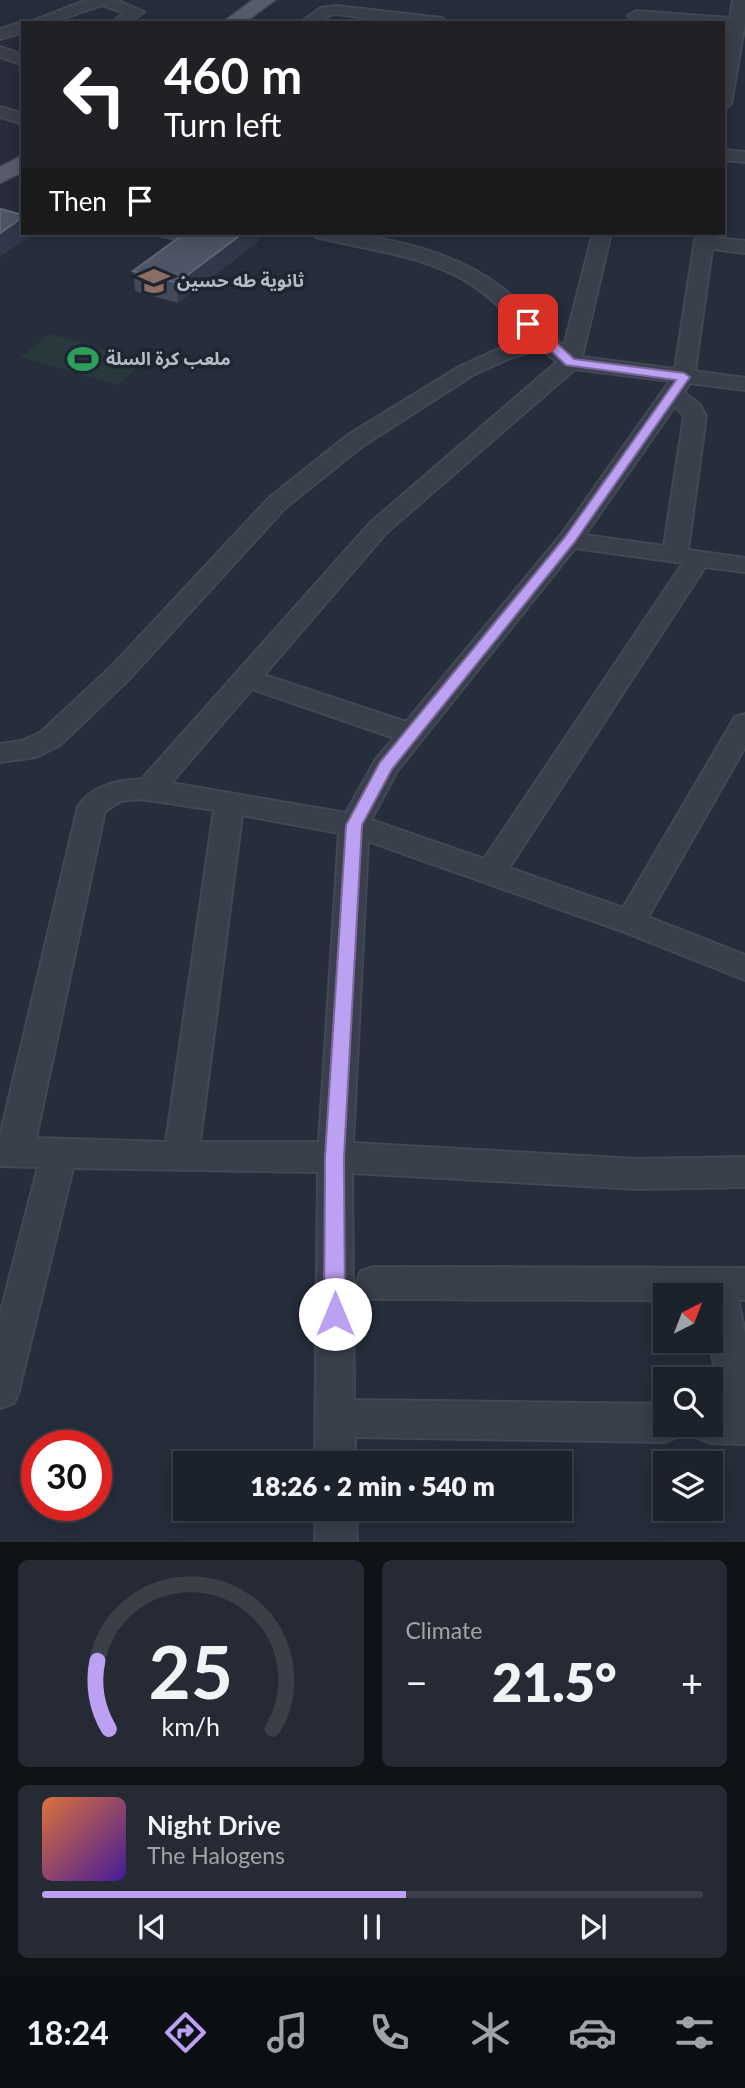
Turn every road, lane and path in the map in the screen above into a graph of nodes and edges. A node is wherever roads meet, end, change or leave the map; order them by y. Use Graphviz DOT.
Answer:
graph roads {
  1 [pos="102,0"];
  2 [pos="266,0"];
  3 [pos="740,0"];
  4 [pos="636,13"];
  5 [pos="40,21"];
  6 [pos="121,21"];
  7 [pos="234,21"];
  8 [pos="310,21"];
  9 [pos="426,21"];
  10 [pos="717,21"];
  11 [pos="725,22"];
  12 [pos="737,23"];
  13 [pos="733,46"];
  14 [pos="0,52"];
  15 [pos="21,59"];
  16 [pos="725,67"];
  17 [pos="745,68"];
  18 [pos="1,113"];
  19 [pos="21,119"];
  20 [pos="725,155"];
  21 [pos="745,158"];
  22 [pos="21,164"];
  23 [pos="725,164"];
  24 [pos="745,166"];
  25 [pos="0,176"];
  26 [pos="332,235"];
  27 [pos="602,235"];
  28 [pos="704,238"];
  29 [pos="745,247"];
  30 [pos="545,341"];
  31 [pos="570,362"];
  32 [pos="745,384"];
  33 [pos="679,385"];
  34 [pos="569,540"];
  35 [pos="687,558"];
  36 [pos="745,565"];
  37 [pos="247,678"];
  38 [pos="745,723"];
  39 [pos="412,734"];
  40 [pos="0,753"];
  41 [pos="149,789"];
  42 [pos="229,803"];
  43 [pos="354,825"];
  44 [pos="490,874"];
  45 [pos="630,922"];
  46 [pos="745,968"];
  47 [pos="8,1151"];
  48 [pos="60,1153"];
  49 [pos="181,1157"];
  50 [pos="335,1157"];
  51 [pos="745,1172"];
  52 [pos="374,1283"];
  53 [pos="731,1284"];
  54 [pos="0,1390"];
  55 [pos="334,1418"];
  56 [pos="653,1423"];
  57 [pos="723,1424"];
  58 [pos="335,1451"];
  59 [pos="336,1521"];
  60 [pos="336,1542"];
  1 -- 5 [label="street"];
  1 -- 6 [label="street"];
  2 -- 7 [label="main road"];
  3 -- 12 [label="street"];
  4 -- 10 [label="street"];
  8 -- 9 [label="street"];
  11 -- 12 [label="street"];
  12 -- 13 [label="street"];
  13 -- 16 [label="street"];
  14 -- 15 [label="street"];
  16 -- 17 [label="street"];
  18 -- 19 [label="street"];
  20 -- 21 [label="street"];
  22 -- 25 [label="main road"];
  23 -- 24 [label="street"];
  26 -- 30 [label="street"];
  27 -- 31 [label="street"];
  28 -- 29 [label="street"];
  28 -- 33 [label="street"];
  30 -- 31 [label="street"];
  30 -- 40 [label="street"];
  31 -- 33 [label="street"];
  31 -- 37 [label="street"];
  32 -- 33 [label="street"];
  33 -- 34 [label="street"];
  33 -- 35 [label="street"];
  34 -- 35 [label="street"];
  34 -- 39 [label="street"];
  35 -- 36 [label="street"];
  35 -- 44 [label="street"];
  37 -- 39 [label="street"];
  37 -- 41 [label="street"];
  38 -- 45 [label="street"];
  39 -- 43 [label="street"];
  41 -- 42 [label="street"];
  41 -- 47 [label="street"];
  42 -- 43 [label="street"];
  42 -- 49 [label="street"];
  43 -- 44 [label="street"];
  43 -- 50 [label="street"];
  44 -- 45 [label="street"];
  45 -- 46 [label="street"];
  47 -- 48 [label="street"];
  48 -- 49 [label="street"];
  48 -- 54 [label="street"];
  49 -- 50 [label="street"];
  50 -- 51 [label="street"];
  50 -- 55 [label="street"];
  52 -- 53 [label="street"];
  53 -- 57 [label="street"];
  55 -- 56 [label="street"];
  55 -- 58 [label="street"];
  59 -- 60 [label="street"];
}
